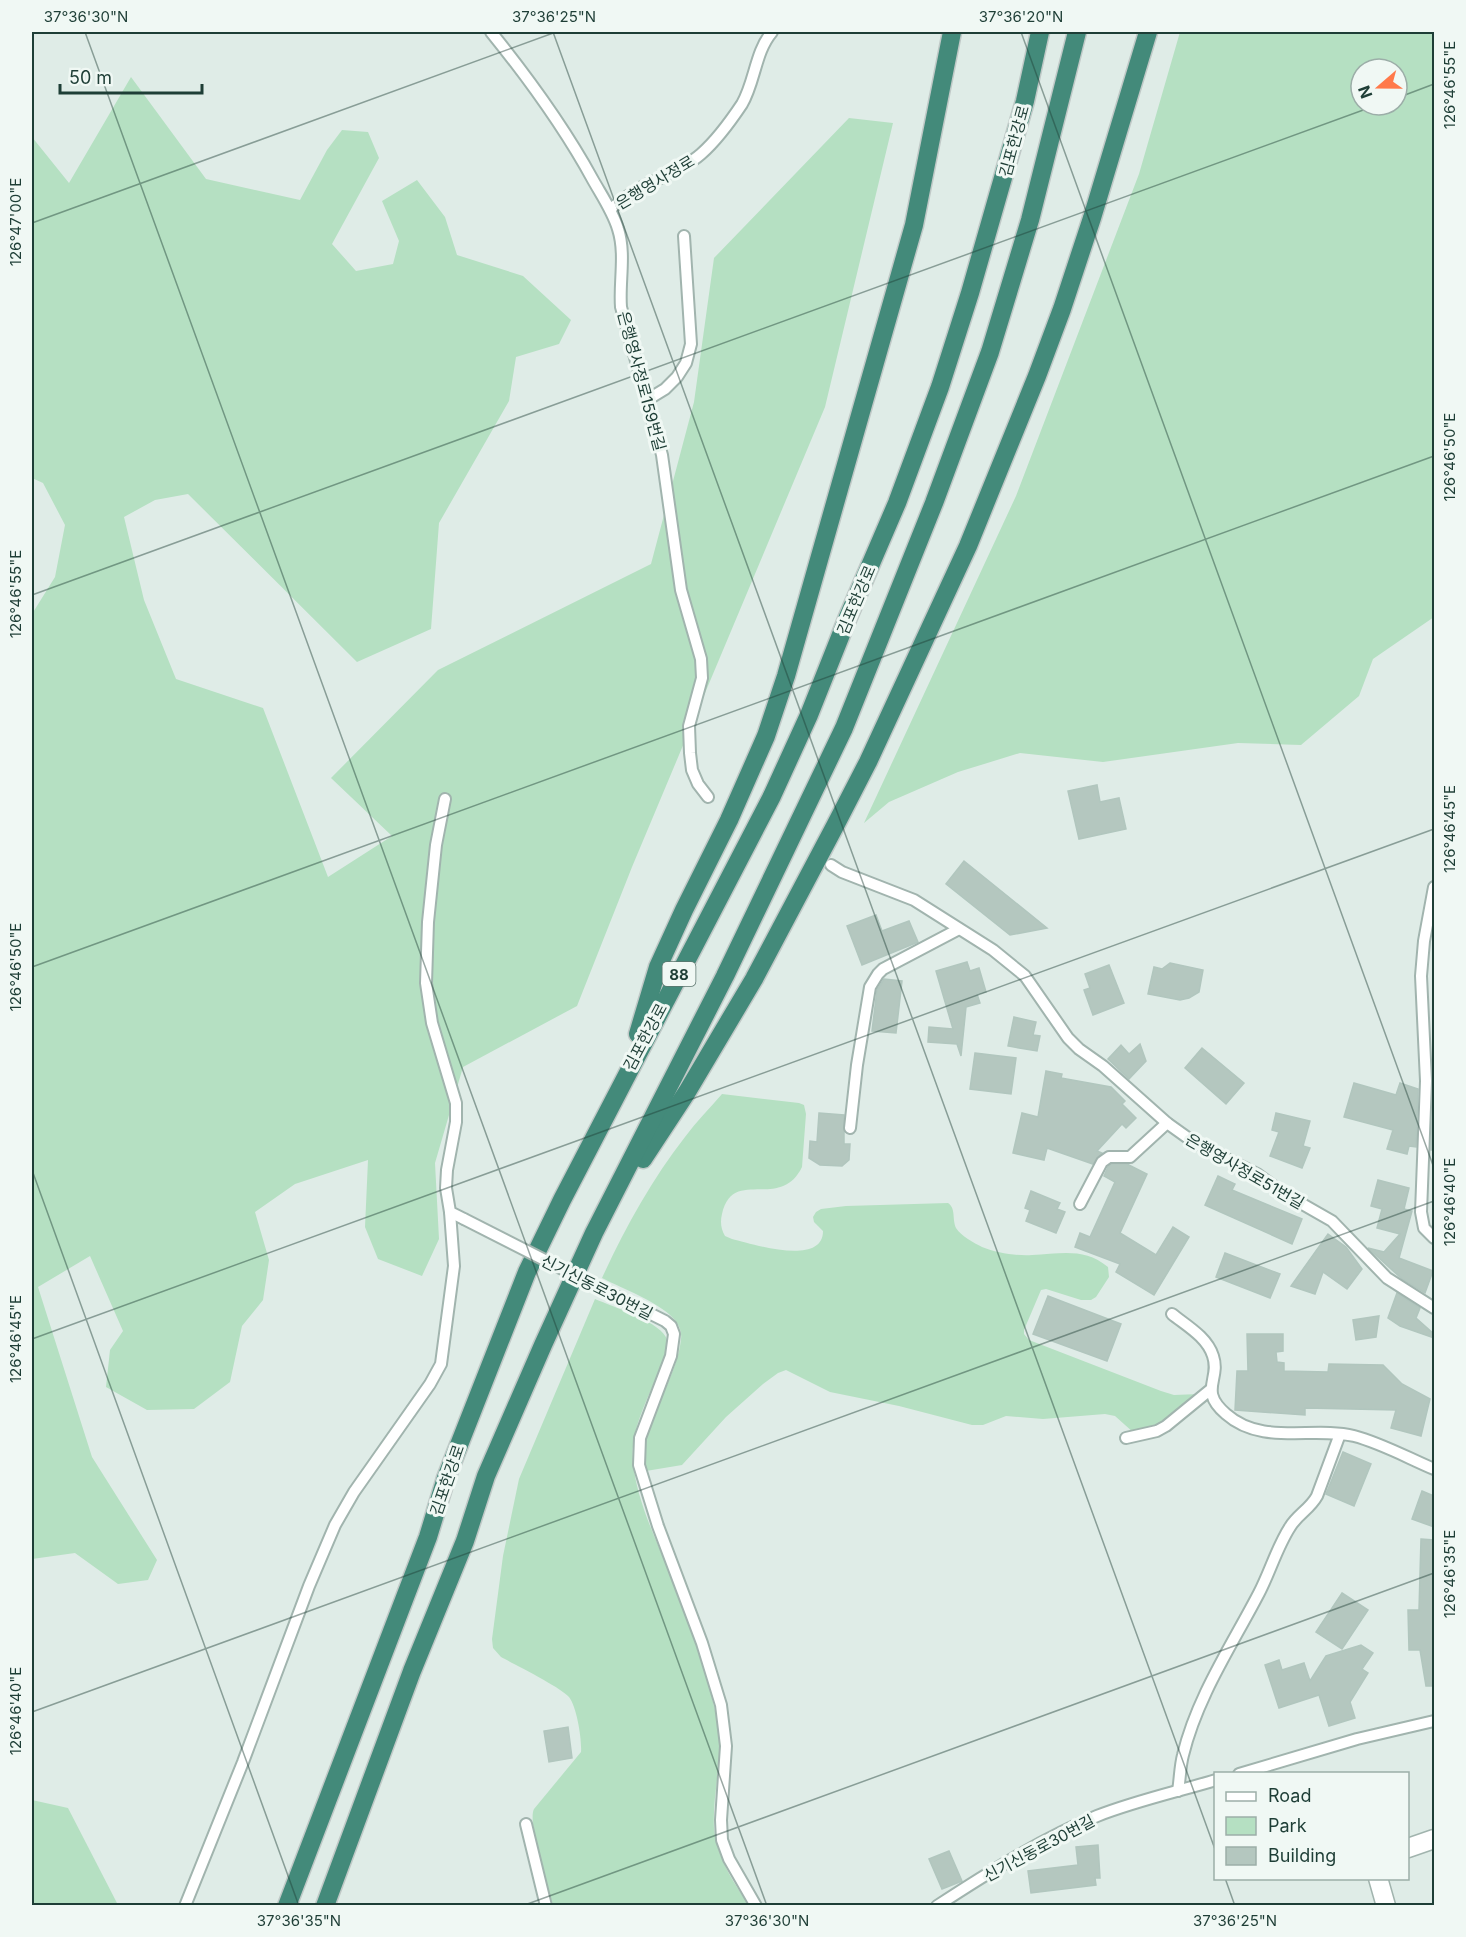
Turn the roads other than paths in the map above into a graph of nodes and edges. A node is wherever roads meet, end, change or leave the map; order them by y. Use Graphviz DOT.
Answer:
graph roads {
  1 [pos="491,32"];
  2 [pos="772,32"];
  3 [pos="952,32"];
  4 [pos="1040,32"];
  5 [pos="1077,32"];
  6 [pos="1148,32"];
  7 [pos="610,209"];
  8 [pos="684,236"];
  9 [pos="647,400"];
  10 [pos="708,797"];
  11 [pos="445,799"];
  12 [pos="831,865"];
  13 [pos="1434,886"];
  14 [pos="959,929"];
  15 [pos="624,1078"];
  16 [pos="1167,1124"];
  17 [pos="850,1128"];
  18 [pos="1080,1204"];
  19 [pos="450,1212"];
  20 [pos="594,1233"];
  21 [pos="1434,1238"];
  22 [pos="1434,1308"];
  23 [pos="1172,1314"];
  24 [pos="1210,1390"];
  25 [pos="1340,1434"];
  26 [pos="1126,1438"];
  27 [pos="1434,1469"];
  28 [pos="1434,1721"];
  29 [pos="1242,1772"];
  30 [pos="1214,1780"];
  31 [pos="1178,1791"];
  32 [pos="526,1824"];
  33 [pos="1434,1839"];
  34 [pos="1409,1847"];
  35 [pos="1379,1880"];
  36 [pos="185,1905"];
  37 [pos="287,1905"];
  38 [pos="325,1905"];
  39 [pos="546,1905"];
  40 [pos="756,1905"];
  41 [pos="937,1905"];
  42 [pos="1386,1905"];
  1 -- 7 [label="lane, 은행영사정로159번길"];
  2 -- 7 [label="lane, 은행영사정로"];
  3 -- 15 [label="highway"];
  4 -- 15 [label="highway, 김포한강로 / 88"];
  5 -- 20 [label="highway, 88"];
  6 -- 20 [label="highway"];
  7 -- 9 [label="lane, 은행영사정로159번길"];
  8 -- 9 [label="lane"];
  9 -- 10 [label="lane, 은행영사정로159번길"];
  11 -- 19 [label="lane"];
  12 -- 14 [label="lane, 은행영사정로51번길"];
  13 -- 21 [label="lane"];
  14 -- 16 [label="lane, 은행영사정로51번길"];
  14 -- 17 [label="lane"];
  15 -- 37 [label="highway, 김포한강로 / 88"];
  16 -- 18 [label="lane, 은행영사정로51번길"];
  16 -- 22 [label="lane, 은행영사정로51번길"];
  19 -- 36 [label="lane"];
  19 -- 40 [label="lane, 신기신동로30번길, bridge"];
  20 -- 38 [label="highway, 88"];
  23 -- 24 [label="lane"];
  24 -- 25 [label="lane"];
  24 -- 26 [label="lane"];
  25 -- 27 [label="lane"];
  25 -- 31 [label="lane"];
  28 -- 29 [label="lane"];
  30 -- 31 [label="lane, 신기신동로30번길"];
  31 -- 41 [label="lane, 신기신동로30번길"];
  32 -- 39 [label="lane"];
  33 -- 34 [label="street"];
  35 -- 42 [label="street"];
}
